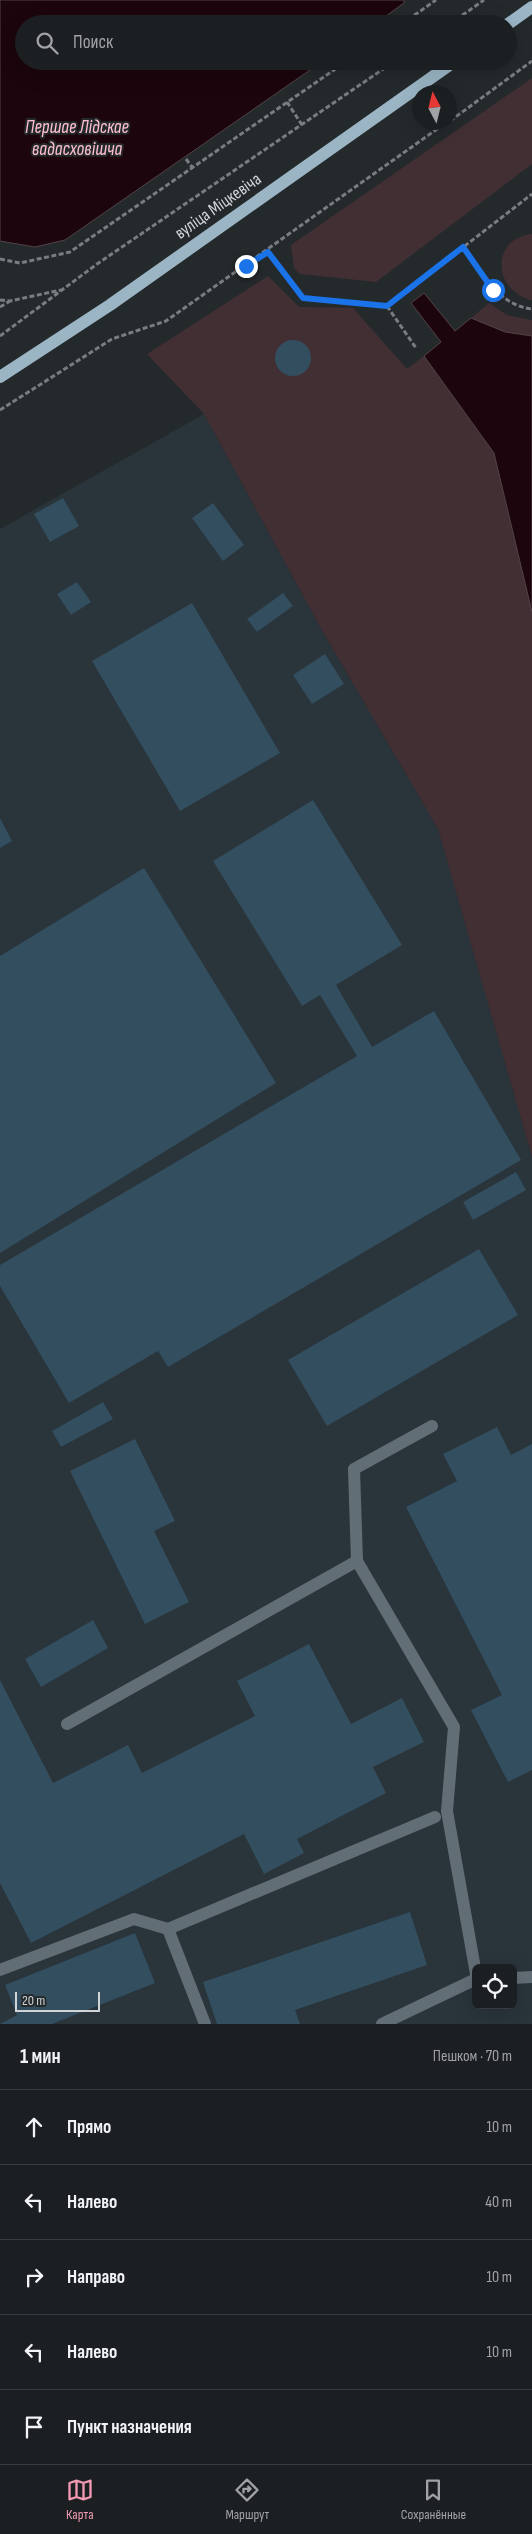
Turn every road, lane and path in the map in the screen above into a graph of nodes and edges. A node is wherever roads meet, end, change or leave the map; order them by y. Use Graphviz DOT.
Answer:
graph roads {
  1 [pos="436,0"];
  2 [pos="484,0"];
  3 [pos="532,8"];
  4 [pos="415,15"];
  5 [pos="463,15"];
  6 [pos="517,18"];
  7 [pos="532,61"];
  8 [pos="334,70"];
  9 [pos="382,70"];
  10 [pos="442,70"];
  11 [pos="287,102"];
  12 [pos="457,115"];
  13 [pos="302,125"];
  14 [pos="437,130"];
  15 [pos="186,159"];
  16 [pos="192,168"];
  17 [pos="532,195"];
  18 [pos="463,247"];
  19 [pos="268,252"];
  20 [pos="0,259"];
  21 [pos="61,290"];
  22 [pos="0,300"];
  23 [pos="10,301"];
  24 [pos="387,306"];
  25 [pos="0,308"];
  26 [pos="532,309"];
  27 [pos="0,328"];
  28 [pos="2,335"];
  29 [pos="416,348"];
  30 [pos="0,377"];
  31 [pos="0,410"];
  32 [pos="432,1426"];
  33 [pos="357,1561"];
  34 [pos="67,1724"];
  35 [pos="435,1817"];
  36 [pos="168,1929"];
  37 [pos="474,1964"];
  38 [pos="0,1970"];
  39 [pos="532,1977"];
  40 [pos="517,1978"];
  41 [pos="472,1981"];
  42 [pos="205,2024"];
  43 [pos="382,2024"];
  1 -- 4 [label="path"];
  2 -- 5 [label="path"];
  3 -- 6 [label="main road"];
  7 -- 12 [label="path"];
  8 -- 11 [label="path"];
  9 -- 13 [label="path"];
  10 -- 30 [label="main road, вуліца Міцкевіча"];
  11 -- 13 [label="path"];
  11 -- 16 [label="path"];
  13 -- 21 [label="path"];
  14 -- 19 [label="path"];
  15 -- 16 [label="path"];
  16 -- 20 [label="path"];
  17 -- 18 [label="path"];
  18 -- 24 [label="path"];
  18 -- 26 [label="path"];
  19 -- 24 [label="path"];
  19 -- 31 [label="path"];
  21 -- 23 [label="path"];
  21 -- 28 [label="path"];
  22 -- 23 [label="path"];
  23 -- 25 [label="path"];
  24 -- 29 [label="path"];
  27 -- 28 [label="path"];
  32 -- 33 [label="lane"];
  33 -- 34 [label="lane"];
  33 -- 37 [label="lane"];
  35 -- 36 [label="lane"];
  36 -- 38 [label="lane"];
  36 -- 42 [label="lane"];
  39 -- 40 [label="lane"];
  41 -- 43 [label="lane"];
}
